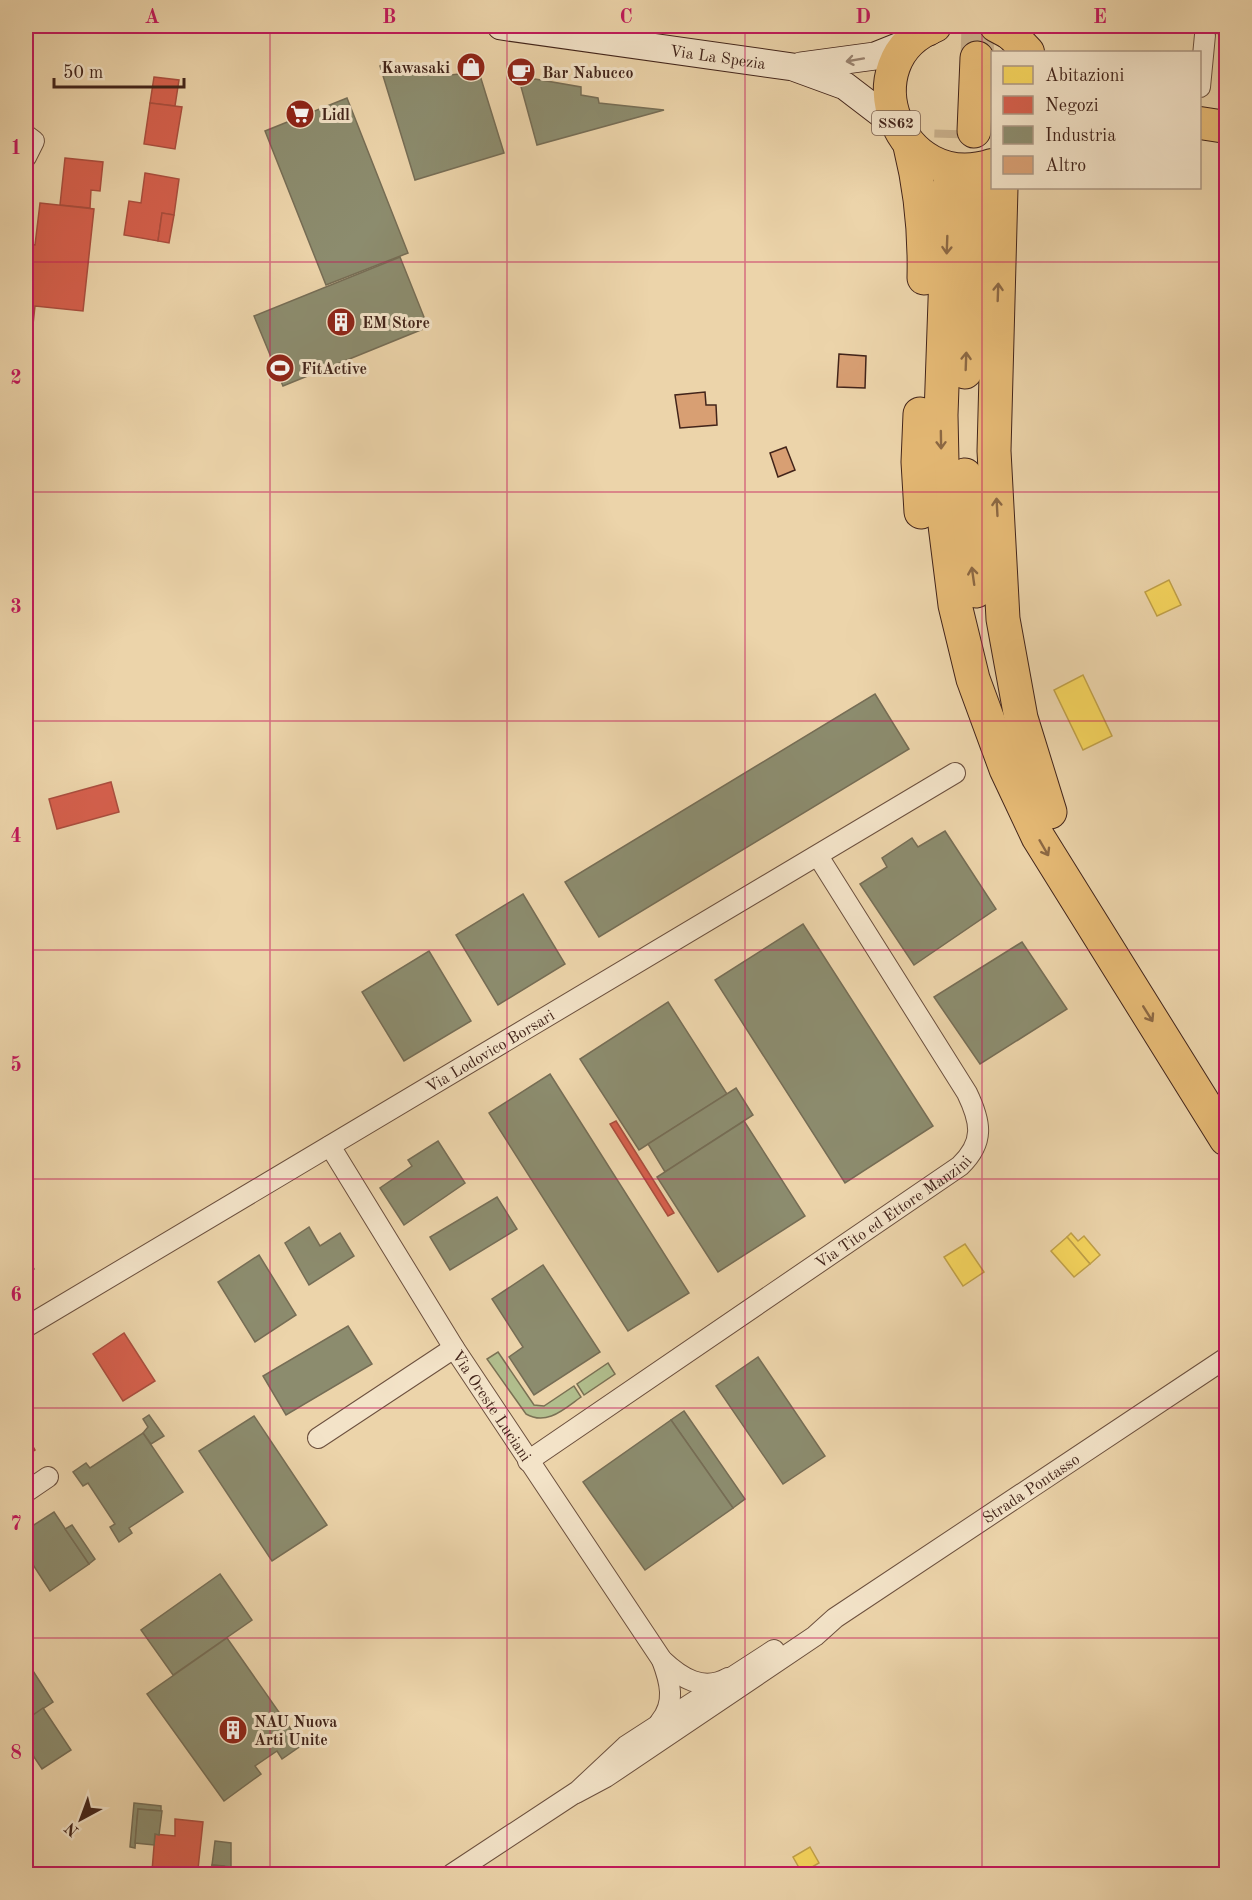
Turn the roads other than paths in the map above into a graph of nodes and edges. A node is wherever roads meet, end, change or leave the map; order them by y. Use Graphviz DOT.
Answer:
graph roads {
  1 [pos="501,26"];
  2 [pos="925,30"];
  3 [pos="1205,35"];
  4 [pos="965,58"];
  5 [pos="793,67"];
  6 [pos="1201,77"];
  7 [pos="1201,123"];
  8 [pos="1227,127"];
  9 [pos="963,130"];
  10 [pos="26,135"];
  11 [pos="903,136"];
  12 [pos="26,157"];
  13 [pos="979,182"];
  14 [pos="955,773"];
  15 [pos="1040,816"];
  16 [pos="818,855"];
  17 [pos="1227,1096"];
  18 [pos="1227,1139"];
  19 [pos="330,1146"];
  20 [pos="26,1328"];
  21 [pos="454,1348"];
  22 [pos="1227,1358"];
  23 [pos="318,1438"];
  24 [pos="528,1461"];
  25 [pos="48,1477"];
  26 [pos="26,1492"];
  27 [pos="835,1618"];
  28 [pos="783,1658"];
  29 [pos="662,1660"];
  30 [pos="728,1678"];
  31 [pos="689,1708"];
  32 [pos="654,1727"];
  33 [pos="606,1777"];
  34 [pos="576,1793"];
  35 [pos="452,1875"];
  1 -- 5 [label="main road, Via La Spezia / SS62"];
  2 -- 5 [label="main road, Via La Spezia / SS62, one-way"];
  2 -- 11 [label="main road, Via La Spezia / SS62"];
  3 -- 6 [label="street"];
  4 -- 9 [label="highway"];
  5 -- 11 [label="main road, Via La Spezia / SS62"];
  7 -- 8 [label="main road"];
  10 -- 12 [label="street"];
  11 -- 13 [label="main road, Via La Spezia / SS62"];
  11 -- 15 [label="highway"];
  15 -- 13 [label="highway, one-way"];
  13 -- 15 [label="highway, one-way"];
  14 -- 16 [label="street, Via Lodovico Borsari"];
  15 -- 17 [label="highway"];
  15 -- 18 [label="highway, one-way"];
  16 -- 19 [label="street, Via Lodovico Borsari"];
  16 -- 24 [label="street, Via Tito ed Ettore Manzini"];
  19 -- 20 [label="street, Via Lodovico Borsari"];
  19 -- 21 [label="street, Via Oreste Luciani"];
  21 -- 23 [label="street"];
  21 -- 24 [label="street, Via Oreste Luciani"];
  22 -- 27 [label="street, Strada Pontasso"];
  24 -- 29 [label="street, Via Oreste Luciani"];
  25 -- 26 [label="street"];
  27 -- 28 [label="street, Strada Pontasso"];
  27 -- 30 [label="street, Strada Pontasso"];
  28 -- 31 [label="street, Strada Pontasso"];
  28 -- 33 [label="street, Strada Pontasso"];
  29 -- 30 [label="street, Via Oreste Luciani"];
  29 -- 31 [label="street"];
  29 -- 32 [label="street, Via Oreste Luciani"];
  30 -- 31 [label="street, Strada Pontasso"];
  31 -- 32 [label="street, Strada Pontasso"];
  31 -- 33 [label="street, Strada Pontasso"];
  32 -- 34 [label="street, Strada Pontasso"];
  33 -- 34 [label="street, Strada Pontasso"];
  34 -- 35 [label="street, Strada Pontasso"];
}
